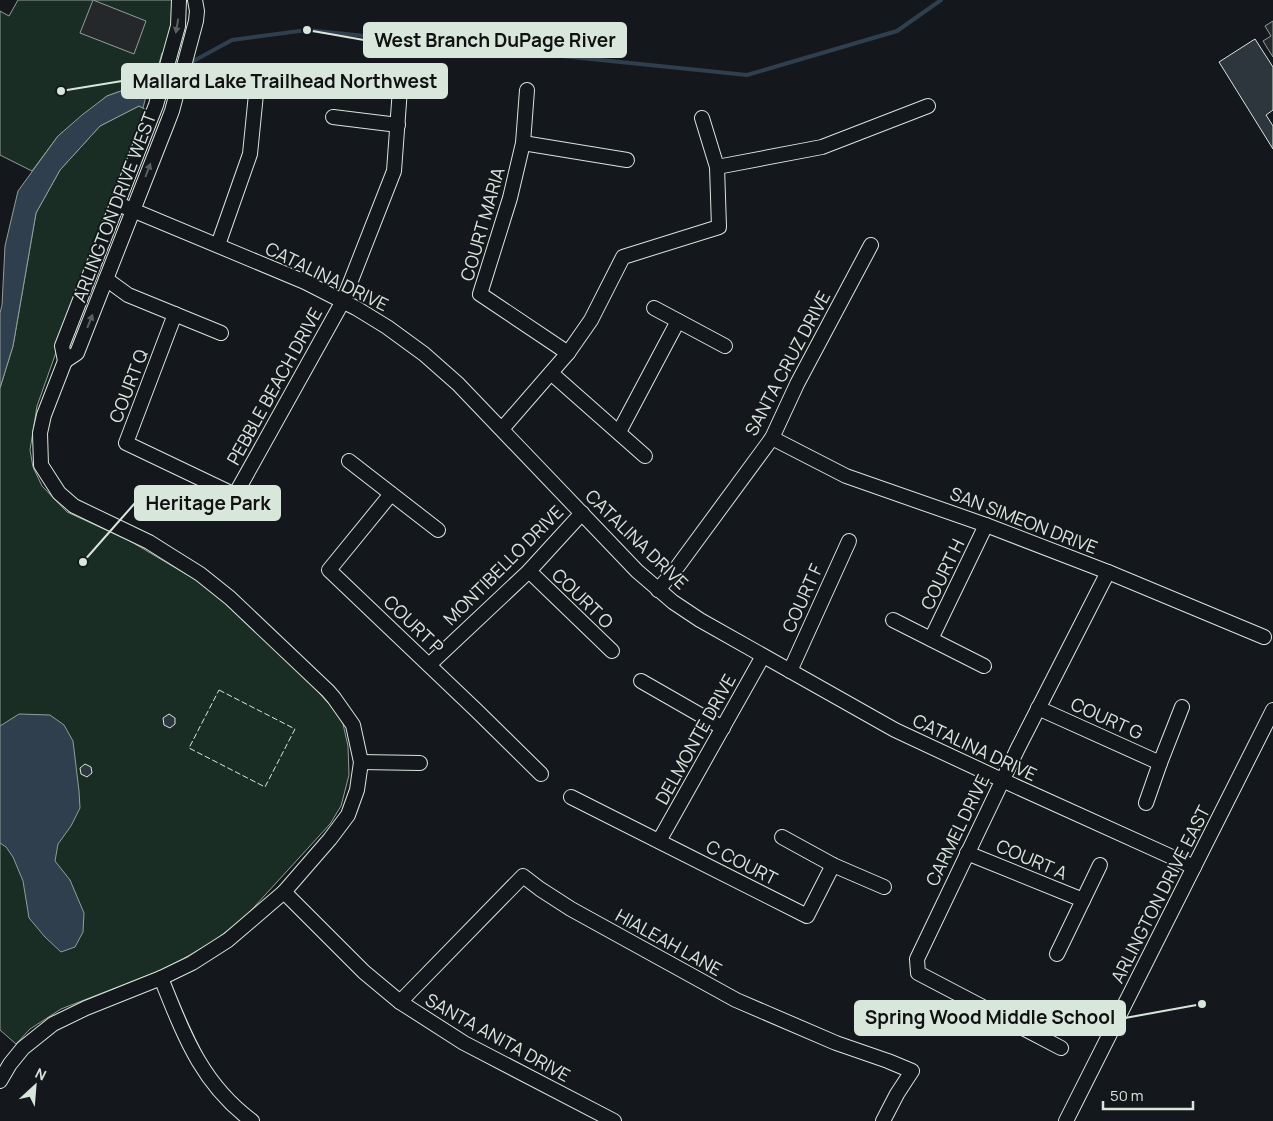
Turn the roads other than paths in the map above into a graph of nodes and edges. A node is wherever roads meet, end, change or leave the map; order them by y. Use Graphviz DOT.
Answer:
graph roads {
  1 [pos="179,0"];
  2 [pos="195,0"];
  3 [pos="258,74"];
  4 [pos="401,75"];
  5 [pos="527,90"];
  6 [pos="928,106"];
  7 [pos="333,117"];
  8 [pos="702,118"];
  9 [pos="398,125"];
  10 [pos="523,143"];
  11 [pos="627,160"];
  12 [pos="717,167"];
  13 [pos="118,204"];
  14 [pos="133,210"];
  15 [pos="218,245"];
  16 [pos="871,245"];
  17 [pos="106,279"];
  18 [pos="343,301"];
  19 [pos="654,308"];
  20 [pos="175,314"];
  21 [pos="678,321"];
  22 [pos="222,333"];
  23 [pos="725,346"];
  24 [pos="568,353"];
  25 [pos="65,361"];
  26 [pos="551,373"];
  27 [pos="502,429"];
  28 [pos="619,432"];
  29 [pos="772,438"];
  30 [pos="645,456"];
  31 [pos="349,461"];
  32 [pos="391,494"];
  33 [pos="235,495"];
  34 [pos="582,513"];
  35 [pos="986,525"];
  36 [pos="438,530"];
  37 [pos="849,541"];
  38 [pos="529,571"];
  39 [pos="1108,572"];
  40 [pos="658,590"];
  41 [pos="893,620"];
  42 [pos="1264,637"];
  43 [pos="931,639"];
  44 [pos="612,651"];
  45 [pos="763,656"];
  46 [pos="429,665"];
  47 [pos="984,666"];
  48 [pos="790,671"];
  49 [pos="641,681"];
  50 [pos="1182,707"];
  51 [pos="1038,708"];
  52 [pos="1273,710"];
  53 [pos="723,728"];
  54 [pos="361,762"];
  55 [pos="420,763"];
  56 [pos="1160,763"];
  57 [pos="542,774"];
  58 [pos="1002,780"];
  59 [pos="571,797"];
  60 [pos="1146,803"];
  61 [pos="782,837"];
  62 [pos="659,841"];
  63 [pos="968,852"];
  64 [pos="833,865"];
  65 [pos="1100,865"];
  66 [pos="1194,867"];
  67 [pos="884,887"];
  68 [pos="284,892"];
  69 [pos="1083,900"];
  70 [pos="1057,954"];
  71 [pos="161,978"];
  72 [pos="400,1002"];
  73 [pos="1062,1048"];
  74 [pos="0,1081"];
  75 [pos="252,1121"];
  76 [pos="614,1121"];
  77 [pos="883,1121"];
  78 [pos="1066,1121"];
  1 -- 13 [label="street, ARLINGTON DRIVE WEST, one-way"];
  14 -- 2 [label="street, ARLINGTON DRIVE WEST, one-way"];
  3 -- 15 [label="street"];
  4 -- 9 [label="street, PEBBLE BEACH DRIVE"];
  5 -- 10 [label="street, COURT MARIA"];
  6 -- 12 [label="street"];
  7 -- 9 [label="street"];
  8 -- 12 [label="street"];
  9 -- 18 [label="street, PEBBLE BEACH DRIVE"];
  10 -- 11 [label="street"];
  10 -- 24 [label="street, COURT MARIA"];
  12 -- 24 [label="street"];
  13 -- 14 [label="street, CATALINA DRIVE"];
  13 -- 25 [label="street, ARLINGTON DRIVE WEST"];
  14 -- 15 [label="street, CATALINA DRIVE"];
  14 -- 17 [label="street, ARLINGTON DRIVE WEST"];
  15 -- 18 [label="street, CATALINA DRIVE"];
  16 -- 29 [label="street, SANTA CRUZ DRIVE"];
  17 -- 20 [label="street"];
  25 -- 17 [label="street, ARLINGTON DRIVE WEST, one-way"];
  18 -- 27 [label="street, CATALINA DRIVE"];
  18 -- 33 [label="street, PEBBLE BEACH DRIVE"];
  19 -- 21 [label="street"];
  20 -- 22 [label="street"];
  20 -- 33 [label="street, COURT Q"];
  21 -- 23 [label="street"];
  21 -- 28 [label="street"];
  24 -- 26 [label="street"];
  25 -- 54 [label="street, ARLINGTON DRIVE WEST"];
  26 -- 27 [label="street"];
  26 -- 28 [label="street"];
  27 -- 34 [label="street, CATALINA DRIVE"];
  28 -- 30 [label="street"];
  29 -- 35 [label="street, SAN SIMEON DRIVE"];
  29 -- 40 [label="street, SANTA CRUZ DRIVE"];
  31 -- 32 [label="street"];
  32 -- 36 [label="street"];
  32 -- 46 [label="street, COURT P"];
  34 -- 38 [label="street, MONTIBELLO DRIVE"];
  34 -- 40 [label="street, CATALINA DRIVE"];
  35 -- 39 [label="street, SAN SIMEON DRIVE"];
  35 -- 43 [label="street, COURT H"];
  37 -- 48 [label="street, COURT F"];
  38 -- 44 [label="street, COURT O"];
  38 -- 46 [label="street, MONTIBELLO DRIVE"];
  39 -- 42 [label="street, SAN SIMEON DRIVE"];
  39 -- 51 [label="street, CARMEL DRIVE"];
  40 -- 45 [label="street, CATALINA DRIVE"];
  41 -- 43 [label="street, COURT H"];
  43 -- 47 [label="street, COURT H"];
  45 -- 48 [label="street, CATALINA DRIVE"];
  45 -- 53 [label="street, DELMONTE DRIVE"];
  46 -- 57 [label="street, COURT P"];
  48 -- 58 [label="street, CATALINA DRIVE"];
  49 -- 53 [label="street"];
  50 -- 56 [label="street"];
  51 -- 56 [label="street, COURT G"];
  51 -- 58 [label="street, CARMEL DRIVE"];
  52 -- 66 [label="street, ARLINGTON DRIVE EAST"];
  53 -- 62 [label="street, DELMONTE DRIVE"];
  54 -- 55 [label="street"];
  54 -- 68 [label="street, ARLINGTON DRIVE WEST"];
  56 -- 60 [label="street"];
  58 -- 63 [label="street, CARMEL DRIVE"];
  58 -- 66 [label="street, CATALINA DRIVE"];
  59 -- 62 [label="street, C COURT"];
  61 -- 64 [label="street"];
  62 -- 64 [label="street, C COURT"];
  63 -- 69 [label="street, COURT A"];
  63 -- 73 [label="street, CARMEL DRIVE"];
  64 -- 67 [label="street"];
  65 -- 69 [label="street, COURT A"];
  66 -- 78 [label="street, ARLINGTON DRIVE EAST"];
  68 -- 71 [label="street, ARLINGTON DRIVE WEST"];
  68 -- 72 [label="street, SANTA ANITA DRIVE"];
  69 -- 70 [label="street, COURT A"];
  71 -- 74 [label="street, ARLINGTON DRIVE WEST"];
  71 -- 75 [label="street"];
  72 -- 76 [label="street, SANTA ANITA DRIVE"];
  72 -- 77 [label="street, HIALEAH LANE"];
}
